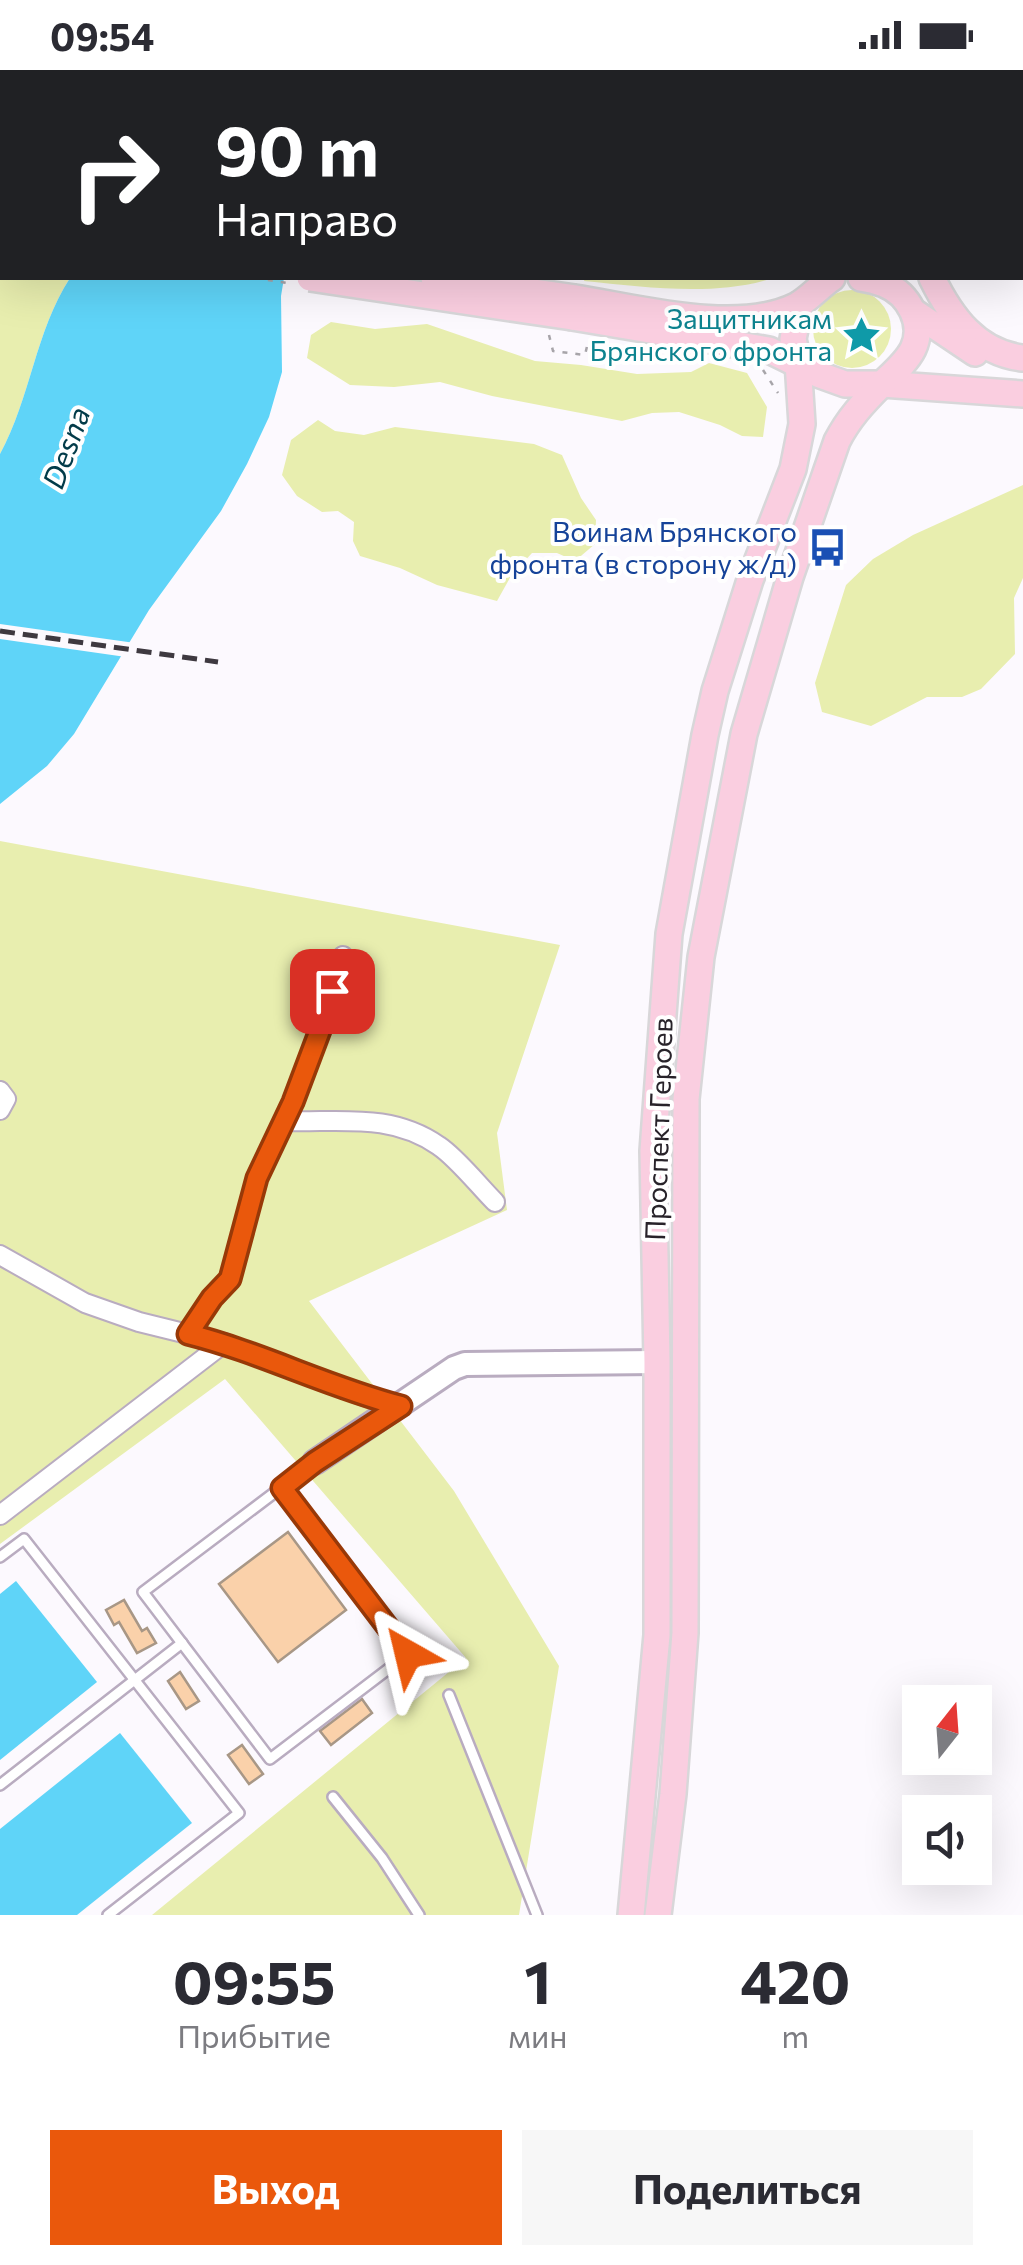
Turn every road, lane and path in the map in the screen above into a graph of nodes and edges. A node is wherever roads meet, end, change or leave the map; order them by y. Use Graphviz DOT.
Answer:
graph roads {
  1 [pos="324,280"];
  2 [pos="441,280"];
  3 [pos="829,280"];
  4 [pos="870,280"];
  5 [pos="912,280"];
  6 [pos="933,280"];
  7 [pos="800,304"];
  8 [pos="913,310"];
  9 [pos="578,317"];
  10 [pos="585,355"];
  11 [pos="798,362"];
  12 [pos="1023,362"];
  13 [pos="760,364"];
  14 [pos="882,384"];
  15 [pos="1023,394"];
  16 [pos="783,402"];
  17 [pos="342,956"];
  18 [pos="0,1091"];
  19 [pos="0,1110"];
  20 [pos="284,1121"];
  21 [pos="495,1202"];
  22 [pos="2,1258"];
  23 [pos="188,1334"];
  24 [pos="224,1343"];
  25 [pos="657,1362"];
  26 [pos="401,1406"];
  27 [pos="315,1462"];
  28 [pos="282,1488"];
  29 [pos="0,1514"];
  30 [pos="0,1557"];
  31 [pos="182,1643"];
  32 [pos="134,1680"];
  33 [pos="449,1695"];
  34 [pos="0,1785"];
  35 [pos="332,1798"];
  36 [pos="108,1915"];
  37 [pos="419,1915"];
  38 [pos="537,1915"];
  39 [pos="631,1915"];
  40 [pos="658,1915"];
  1 -- 9 [label="main road, bridge"];
  2 -- 9 [label="main road, bridge"];
  3 -- 7 [label="main road"];
  4 -- 8 [label="main road"];
  5 -- 8 [label="main road, Проспект Героев"];
  6 -- 12 [label="main road"];
  7 -- 9 [label="main road"];
  7 -- 11 [label="main road, Проспект Героев"];
  8 -- 12 [label="main road"];
  8 -- 14 [label="main road, Проспект Героев"];
  9 -- 10 [label="path"];
  9 -- 11 [label="main road"];
  11 -- 14 [label="main road"];
  11 -- 25 [label="main road, Проспект Героев"];
  13 -- 16 [label="path"];
  14 -- 15 [label="main road"];
  14 -- 40 [label="main road, Проспект Героев"];
  17 -- 20 [label="street"];
  18 -- 19 [label="street"];
  20 -- 21 [label="street"];
  20 -- 23 [label="street"];
  22 -- 23 [label="street"];
  23 -- 24 [label="street"];
  24 -- 26 [label="street"];
  24 -- 29 [label="street"];
  25 -- 26 [label="street"];
  25 -- 39 [label="main road, Проспект Героев"];
  26 -- 27 [label="street"];
  27 -- 28 [label="lane"];
  28 -- 31 [label="lane"];
  28 -- 31 [label="lane"];
  30 -- 32 [label="lane"];
  31 -- 32 [label="lane"];
  32 -- 34 [label="lane"];
  32 -- 36 [label="lane"];
  33 -- 38 [label="lane"];
  35 -- 37 [label="lane"];
}
